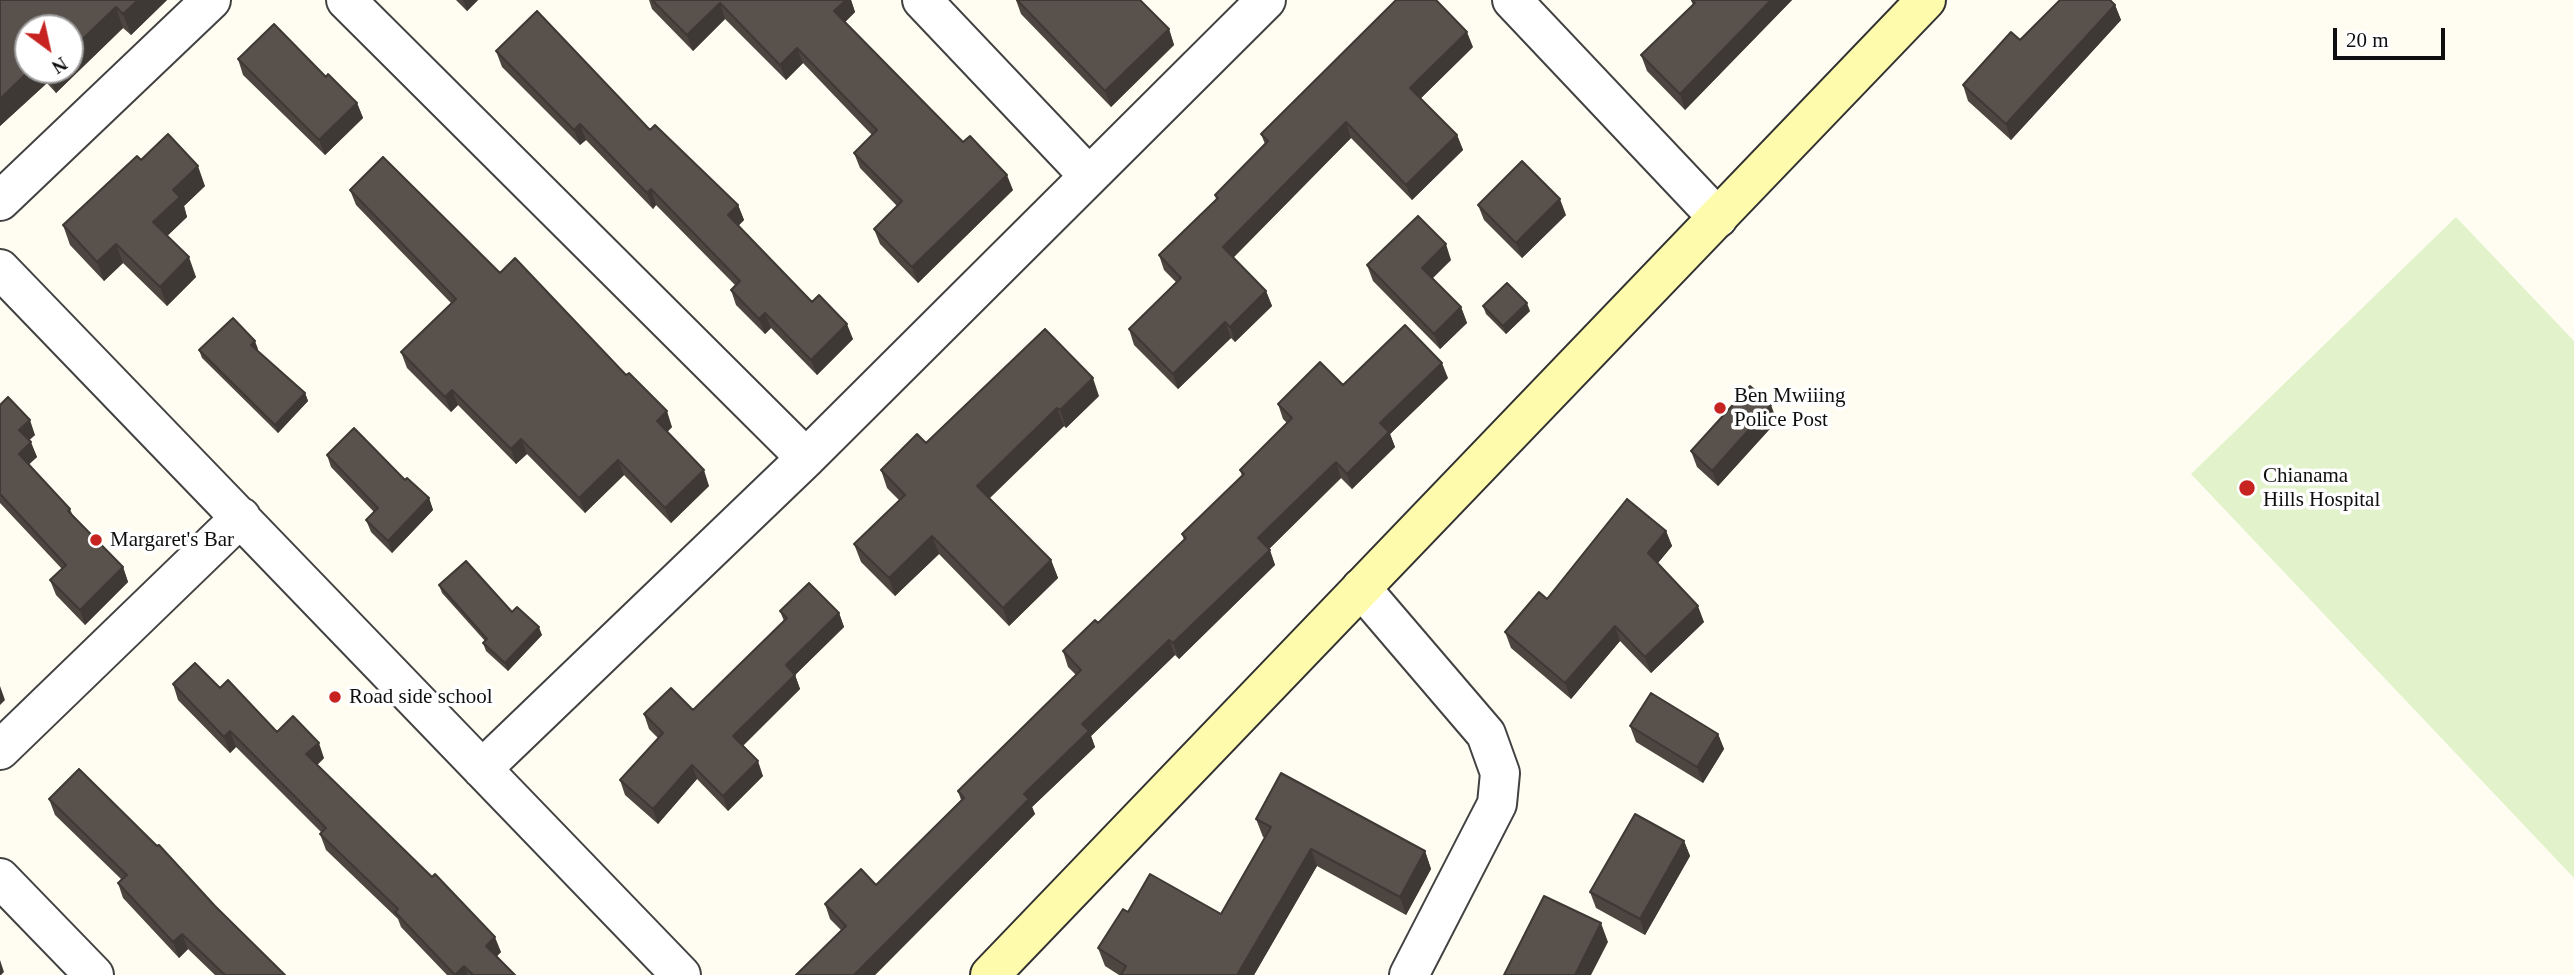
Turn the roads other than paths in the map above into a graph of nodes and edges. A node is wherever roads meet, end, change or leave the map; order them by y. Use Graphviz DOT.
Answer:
graph roads {
  1 [pos="211,0"];
  2 [pos="346,0"];
  3 [pos="922,0"];
  4 [pos="1266,0"];
  5 [pos="1512,0"];
  6 [pos="1926,0"];
  7 [pos="1088,175"];
  8 [pos="0,201"];
  9 [pos="1718,218"];
  10 [pos="0,269"];
  11 [pos="806,458"];
  12 [pos="241,517"];
  13 [pos="1361,588"];
  14 [pos="0,750"];
  15 [pos="482,769"];
  16 [pos="0,878"];
  17 [pos="94,975"];
  18 [pos="681,975"];
  19 [pos="990,975"];
  20 [pos="1409,975"];
  1 -- 8 [label="street"];
  2 -- 11 [label="street"];
  3 -- 7 [label="street"];
  4 -- 7 [label="street"];
  5 -- 9 [label="street"];
  6 -- 9 [label="main road"];
  7 -- 11 [label="street"];
  9 -- 13 [label="main road"];
  10 -- 12 [label="street"];
  11 -- 15 [label="street"];
  12 -- 14 [label="street"];
  12 -- 15 [label="street"];
  13 -- 19 [label="main road"];
  13 -- 20 [label="street"];
  15 -- 18 [label="street"];
  16 -- 17 [label="street"];
}
